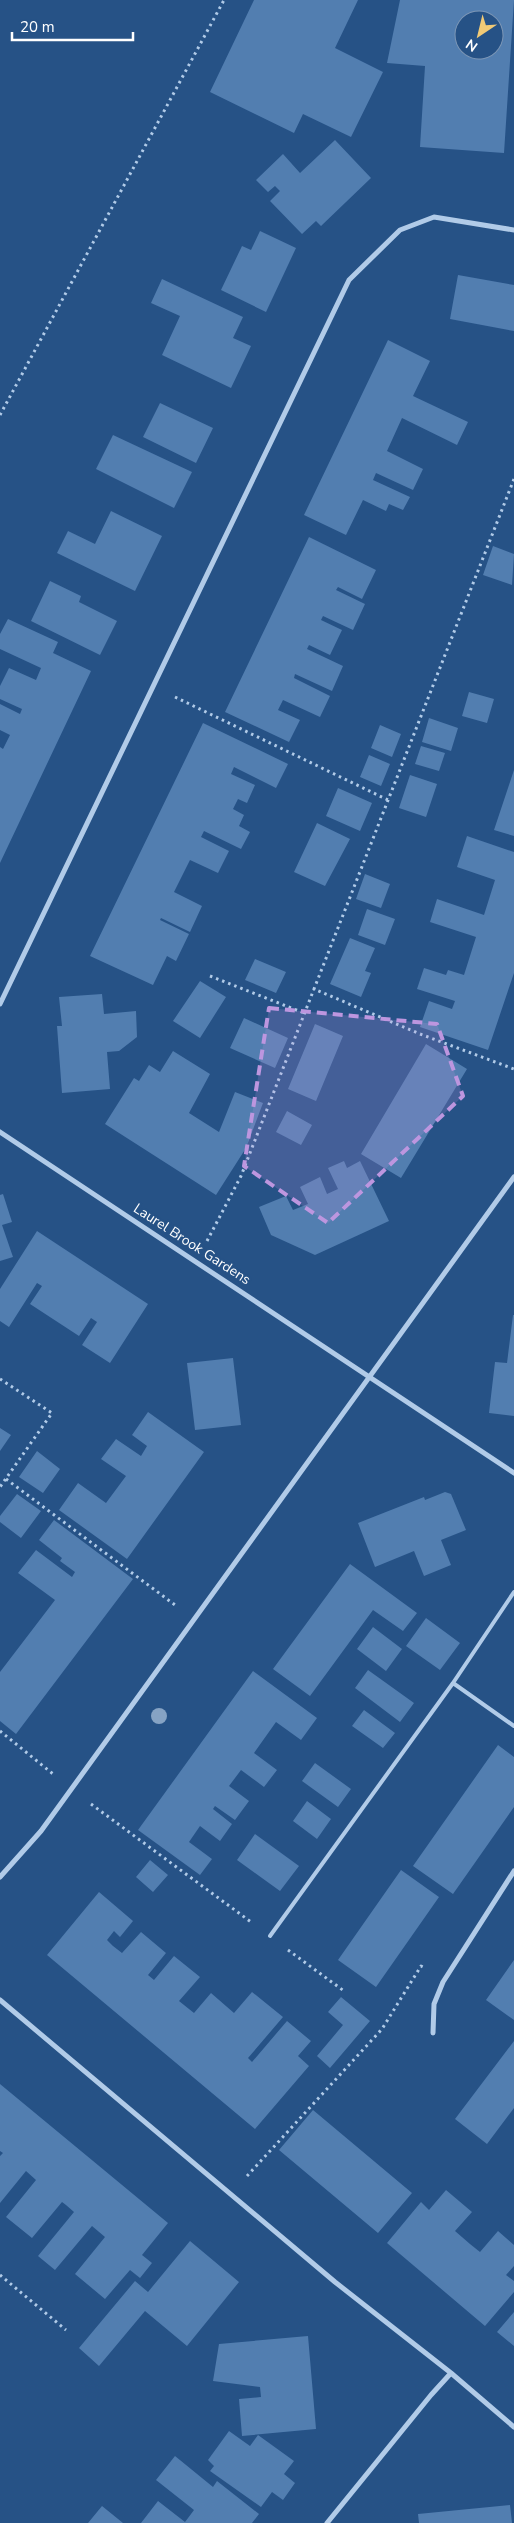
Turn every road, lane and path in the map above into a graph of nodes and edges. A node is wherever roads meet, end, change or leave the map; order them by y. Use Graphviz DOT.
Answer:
graph roads {
  1 [pos="224,0"];
  2 [pos="514,230"];
  3 [pos="0,415"];
  4 [pos="514,479"];
  5 [pos="153,686"];
  6 [pos="388,800"];
  7 [pos="210,976"];
  8 [pos="314,988"];
  9 [pos="0,1004"];
  10 [pos="304,1013"];
  11 [pos="514,1068"];
  12 [pos="0,1132"];
  13 [pos="514,1177"];
  14 [pos="196,1260"];
  15 [pos="370,1377"];
  16 [pos="0,1379"];
  17 [pos="514,1473"];
  18 [pos="6,1478"];
  19 [pos="0,1487"];
  20 [pos="514,1592"];
  21 [pos="194,1619"];
  22 [pos="453,1683"];
  23 [pos="514,1726"];
  24 [pos="0,1731"];
  25 [pos="71,1789"];
  26 [pos="514,1871"];
  27 [pos="0,1877"];
  28 [pos="270,1936"];
  29 [pos="443,1982"];
  30 [pos="344,1990"];
  31 [pos="0,2000"];
  32 [pos="433,2033"];
  33 [pos="232,2193"];
  34 [pos="0,2274"];
  35 [pos="66,2330"];
  36 [pos="451,2373"];
  37 [pos="514,2427"];
  38 [pos="328,2523"];
  1 -- 3 [label="path"];
  2 -- 5 [label="street"];
  4 -- 6 [label="path"];
  5 -- 6 [label="path"];
  5 -- 9 [label="street"];
  6 -- 8 [label="path"];
  7 -- 10 [label="path"];
  8 -- 10 [label="path"];
  8 -- 11 [label="path"];
  10 -- 14 [label="path"];
  12 -- 14 [label="street, Laurel Brook Gardens"];
  13 -- 15 [label="street"];
  14 -- 15 [label="street, Laurel Brook Gardens"];
  15 -- 17 [label="street, Laurel Brook Gardens"];
  15 -- 21 [label="street"];
  16 -- 18 [label="path"];
  18 -- 19 [label="path"];
  18 -- 21 [label="path"];
  20 -- 22 [label="lane"];
  21 -- 25 [label="street"];
  22 -- 23 [label="lane"];
  22 -- 28 [label="lane"];
  24 -- 25 [label="path"];
  25 -- 27 [label="street"];
  25 -- 28 [label="path"];
  26 -- 29 [label="street"];
  28 -- 30 [label="path"];
  29 -- 32 [label="street"];
  29 -- 33 [label="path"];
  31 -- 33 [label="street"];
  33 -- 36 [label="street"];
  34 -- 35 [label="path"];
  36 -- 37 [label="street"];
  36 -- 38 [label="street"];
}
